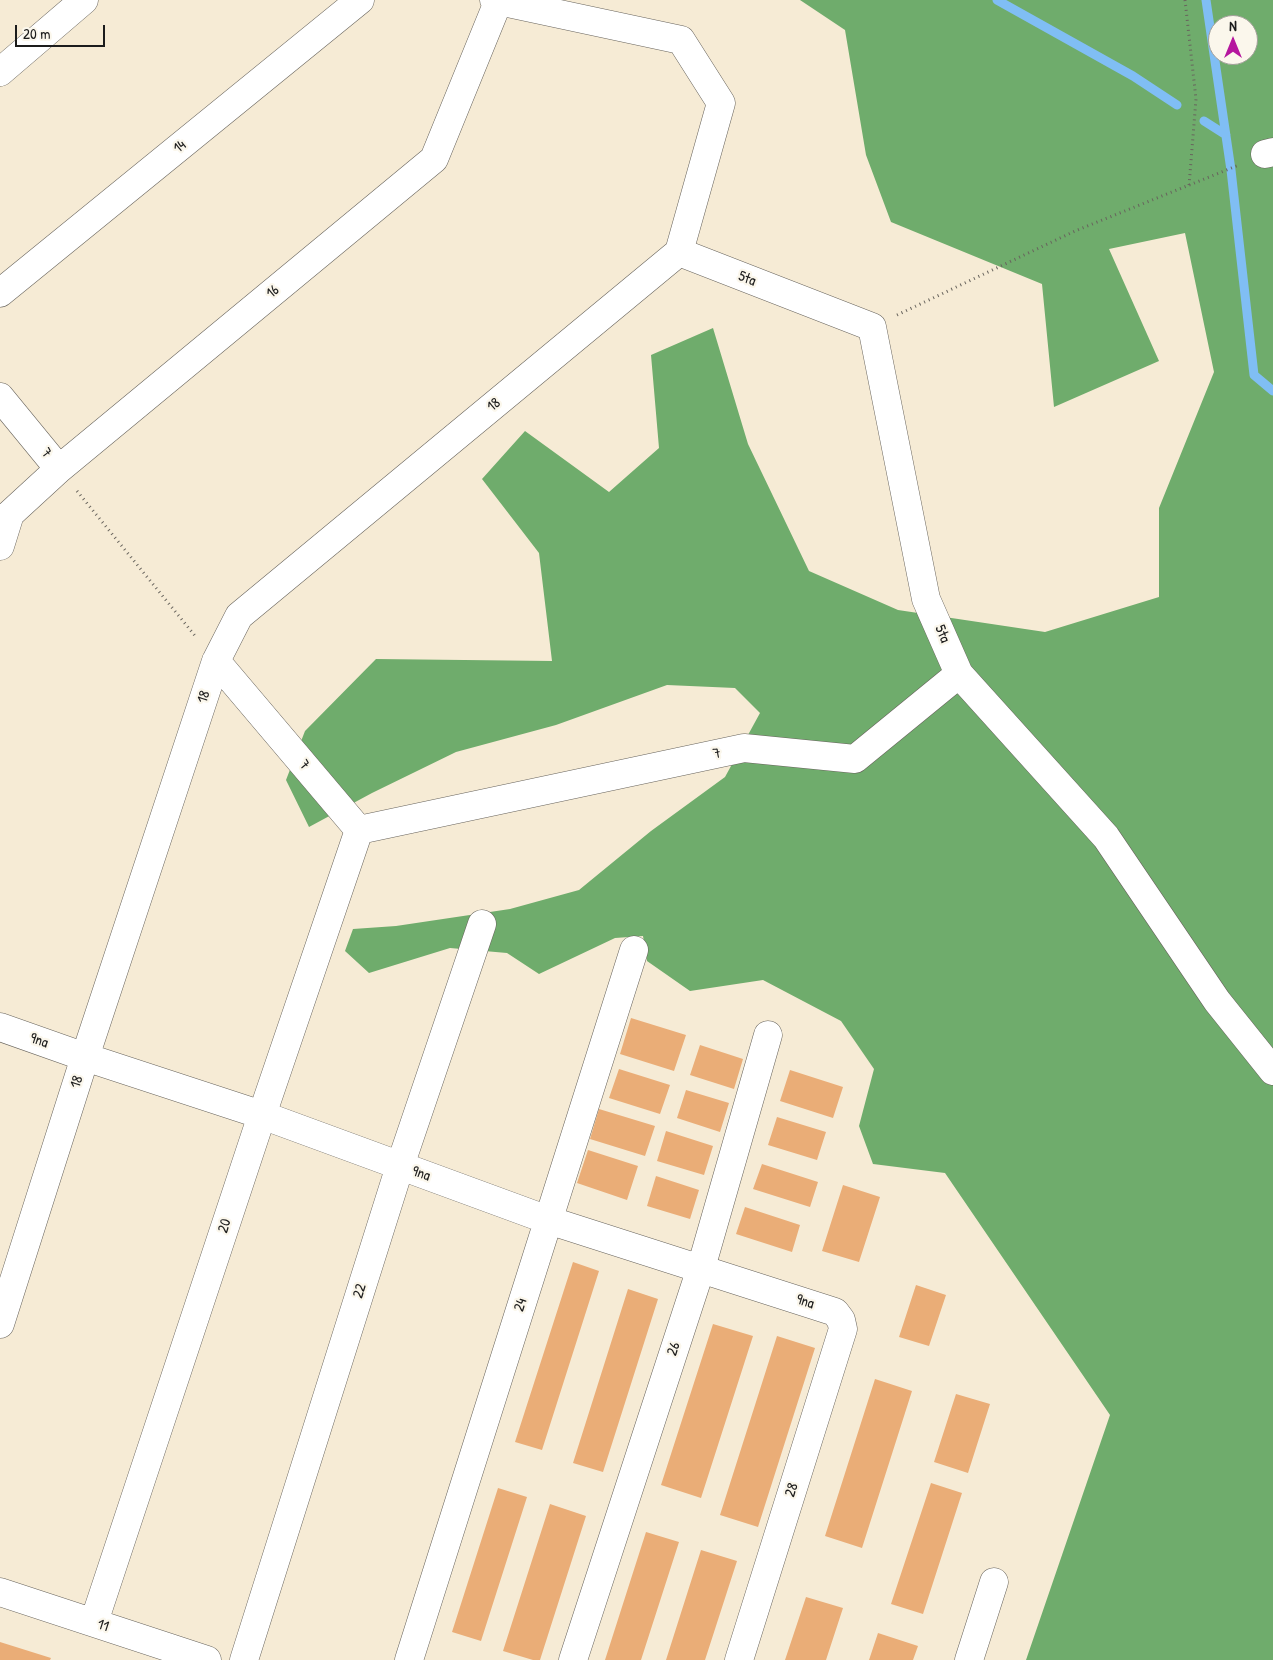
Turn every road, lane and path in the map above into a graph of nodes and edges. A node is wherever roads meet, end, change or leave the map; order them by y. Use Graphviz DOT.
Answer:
graph roads {
  1 [pos="84,0"];
  2 [pos="360,0"];
  3 [pos="1185,0"];
  4 [pos="496,1"];
  5 [pos="0,72"];
  6 [pos="1269,153"];
  7 [pos="1189,186"];
  8 [pos="679,252"];
  9 [pos="0,293"];
  10 [pos="872,326"];
  11 [pos="0,397"];
  12 [pos="59,469"];
  13 [pos="0,546"];
  14 [pos="216,661"];
  15 [pos="959,674"];
  16 [pos="359,830"];
  17 [pos="482,924"];
  18 [pos="634,950"];
  19 [pos="0,1027"];
  20 [pos="768,1035"];
  21 [pos="85,1057"];
  22 [pos="1273,1071"];
  23 [pos="262,1115"];
  24 [pos="400,1166"];
  25 [pos="548,1220"];
  26 [pos="701,1268"];
  27 [pos="841,1320"];
  28 [pos="0,1324"];
  29 [pos="994,1582"];
  30 [pos="0,1592"];
  31 [pos="94,1622"];
  32 [pos="207,1660"];
  33 [pos="244,1660"];
  34 [pos="409,1660"];
  35 [pos="573,1660"];
  36 [pos="739,1660"];
  37 [pos="969,1660"];
  1 -- 5 [label="street"];
  2 -- 9 [label="street, 14"];
  3 -- 7 [label="path"];
  4 -- 8 [label="street"];
  4 -- 12 [label="street, 16"];
  6 -- 7 [label="path"];
  7 -- 10 [label="path"];
  8 -- 10 [label="street, 5ta"];
  8 -- 14 [label="street, 18"];
  10 -- 15 [label="street, 5ta"];
  11 -- 12 [label="street, 7"];
  12 -- 13 [label="street, 16"];
  12 -- 14 [label="path, 7"];
  14 -- 16 [label="street, 7"];
  14 -- 21 [label="street, 18"];
  15 -- 16 [label="street, 7"];
  15 -- 22 [label="street, 5ta"];
  16 -- 23 [label="street, 20"];
  17 -- 24 [label="street, 22"];
  18 -- 25 [label="street, 24"];
  19 -- 21 [label="street, 9na"];
  20 -- 26 [label="street, 26"];
  21 -- 23 [label="street, 9na"];
  21 -- 28 [label="street, 18"];
  23 -- 24 [label="street, 9na"];
  23 -- 31 [label="street, 20"];
  24 -- 25 [label="street, 9na"];
  24 -- 33 [label="street, 22"];
  25 -- 26 [label="street, 9na"];
  25 -- 34 [label="street, 24"];
  26 -- 27 [label="street, 9na"];
  26 -- 35 [label="street, 26"];
  27 -- 36 [label="street, 28"];
  29 -- 37 [label="street"];
  30 -- 31 [label="street, 11"];
  31 -- 32 [label="street, 11"];
}
